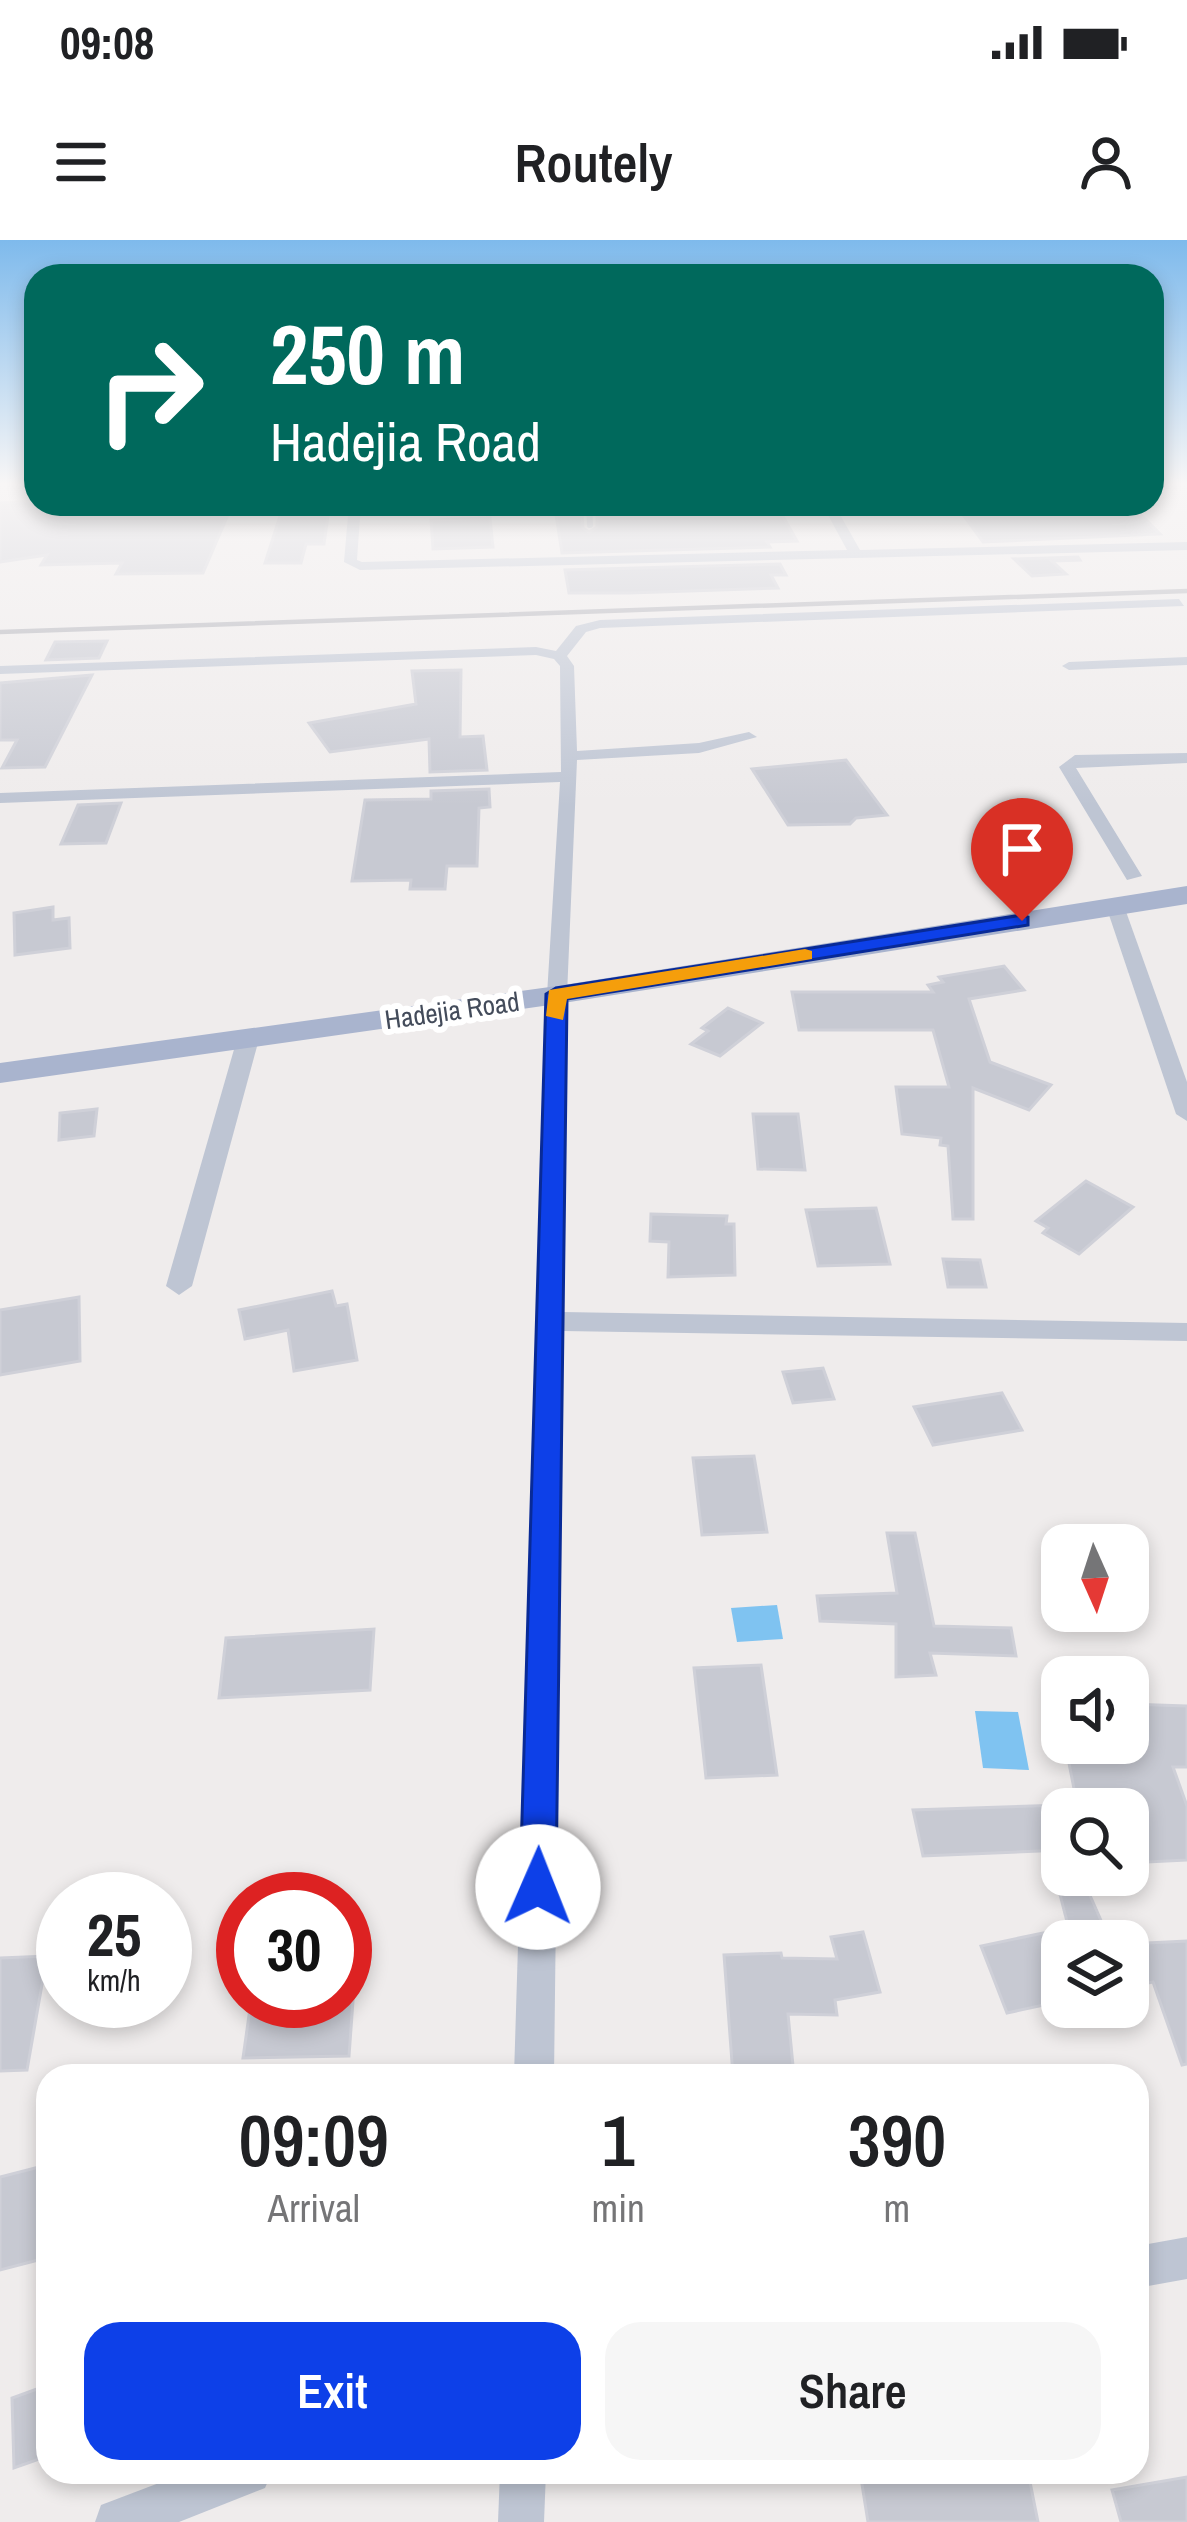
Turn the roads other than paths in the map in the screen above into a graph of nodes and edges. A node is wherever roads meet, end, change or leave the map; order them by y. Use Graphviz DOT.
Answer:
graph roads {
  1 [pos="1179,603"];
  2 [pos="560,656"];
  3 [pos="1187,661"];
  4 [pos="1069,666"];
  5 [pos="0,670"];
  6 [pos="748,737"];
  7 [pos="568,756"];
  8 [pos="1187,758"];
  9 [pos="568,777"];
  10 [pos="0,798"];
  11 [pos="1187,869"];
  12 [pos="1132,876"];
  13 [pos="1187,895"];
  14 [pos="1114,906"];
  15 [pos="557,980"];
  16 [pos="248,1039"];
  17 [pos="0,1046"];
  18 [pos="1179,1069"];
  19 [pos="0,1073"];
  20 [pos="1187,1114"];
  21 [pos="179,1286"];
  22 [pos="549,1321"];
  23 [pos="1187,1332"];
  24 [pos="534,2064"];
  25 [pos="1187,2258"];
  26 [pos="1149,2265"];
  27 [pos="218,2484"];
  28 [pos="523,2484"];
  29 [pos="118,2522"];
  30 [pos="521,2522"];
  1 -- 2 [label="street"];
  2 -- 5 [label="street"];
  2 -- 7 [label="street"];
  3 -- 4 [label="street"];
  6 -- 7 [label="street"];
  7 -- 9 [label="street"];
  8 -- 12 [label="street"];
  9 -- 10 [label="street"];
  9 -- 15 [label="street"];
  11 -- 12 [label="main road, Hadejia Road"];
  12 -- 15 [label="main road, Hadejia Road"];
  13 -- 14 [label="main road, Hadejia Road"];
  14 -- 15 [label="main road, Hadejia Road"];
  14 -- 18 [label="street"];
  15 -- 16 [label="main road, Hadejia Road"];
  15 -- 17 [label="main road, Hadejia Road"];
  15 -- 22 [label="street"];
  16 -- 19 [label="main road, Hadejia Road"];
  16 -- 21 [label="street"];
  18 -- 20 [label="street"];
  22 -- 23 [label="street"];
  22 -- 24 [label="street"];
  25 -- 26 [label="street"];
  27 -- 29 [label="street"];
  28 -- 30 [label="street"];
}
